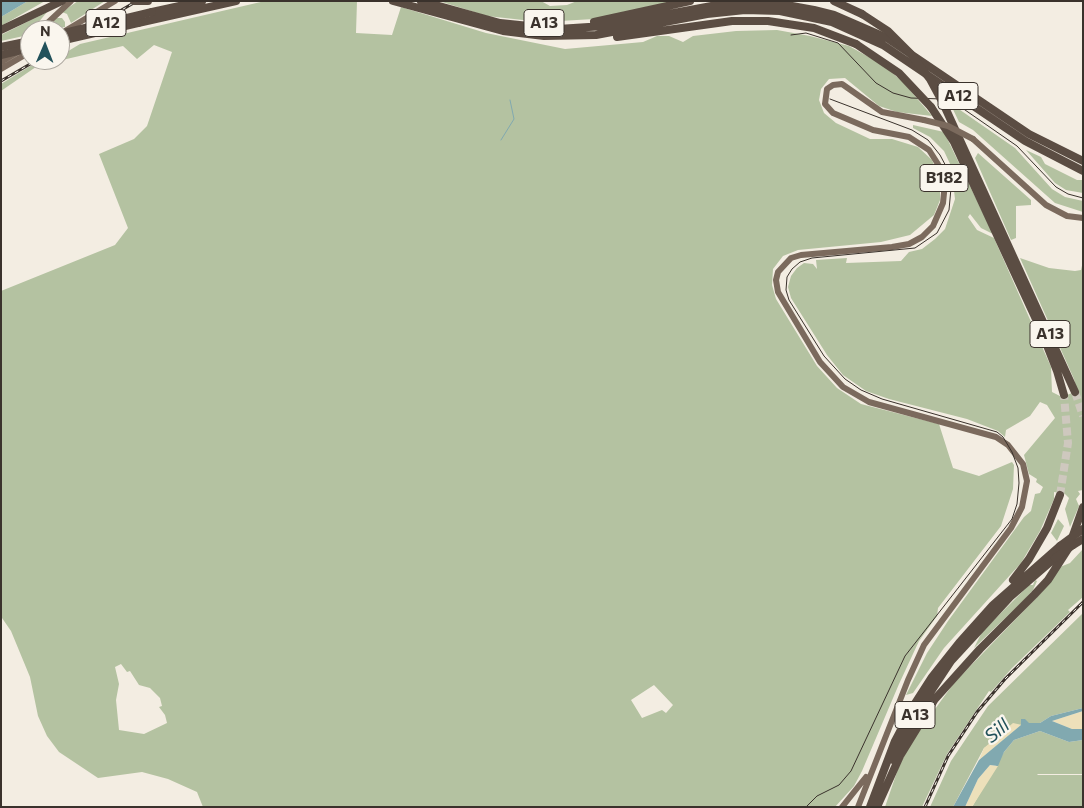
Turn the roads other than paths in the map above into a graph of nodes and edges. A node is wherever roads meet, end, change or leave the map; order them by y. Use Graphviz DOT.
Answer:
graph roads {
  1 [pos="51,1"];
  2 [pos="62,1"];
  3 [pos="71,1"];
  4 [pos="116,1"];
  5 [pos="134,1"];
  6 [pos="148,1"];
  7 [pos="202,1"];
  8 [pos="236,1"];
  9 [pos="393,1"];
  10 [pos="420,1"];
  11 [pos="690,1"];
  12 [pos="834,1"];
  13 [pos="38,11"];
  14 [pos="436,13"];
  15 [pos="640,17"];
  16 [pos="833,18"];
  17 [pos="51,20"];
  18 [pos="70,28"];
  19 [pos="1,30"];
  20 [pos="70,32"];
  21 [pos="70,39"];
  22 [pos="20,43"];
  23 [pos="1,47"];
  24 [pos="20,51"];
  25 [pos="20,52"];
  26 [pos="1,55"];
  27 [pos="20,57"];
  28 [pos="1,62"];
  29 [pos="2,69"];
  30 [pos="1083,161"];
  31 [pos="1083,171"];
  32 [pos="1083,218"];
  33 [pos="994,220"];
  34 [pos="1021,278"];
  35 [pos="1075,392"];
  36 [pos="1064,395"];
  37 [pos="1060,495"];
  38 [pos="1083,507"];
  39 [pos="1083,529"];
  40 [pos="1083,539"];
  41 [pos="978,622"];
  42 [pos="874,762"];
  43 [pos="843,806"];
  44 [pos="856,807"];
  45 [pos="870,807"];
  46 [pos="876,807"];
  1 -- 13 [label="highway"];
  2 -- 13 [label="highway"];
  3 -- 17 [label="main road"];
  4 -- 18 [label="main road"];
  5 -- 6 [label="highway, bridge"];
  7 -- 20 [label="highway, A12, bridge"];
  8 -- 21 [label="highway, A12, bridge"];
  9 -- 14 [label="highway, A12"];
  10 -- 15 [label="highway, A12"];
  11 -- 15 [label="highway"];
  12 -- 33 [label="highway, A13, bridge"];
  13 -- 19 [label="highway"];
  14 -- 16 [label="highway, A12"];
  14 -- 33 [label="highway, A13, bridge"];
  15 -- 16 [label="highway, A12"];
  16 -- 30 [label="highway, A12"];
  16 -- 31 [label="highway, A12"];
  22 -- 23 [label="highway"];
  24 -- 28 [label="main road"];
  25 -- 26 [label="highway, bridge"];
  27 -- 29 [label="main road"];
  32 -- 42 [label="main road, B182, bridge"];
  33 -- 34 [label="highway, A13"];
  34 -- 35 [label="highway, A13"];
  34 -- 36 [label="highway, A13"];
  37 -- 41 [label="highway, A13"];
  38 -- 46 [label="highway, A13"];
  39 -- 41 [label="highway, A13, bridge"];
  40 -- 46 [label="highway, A13, bridge"];
  41 -- 45 [label="highway, A13"];
  42 -- 43 [label="main road, B182"];
  42 -- 44 [label="main road, B182"];
  43 -- 44 [label="main road"];
}
